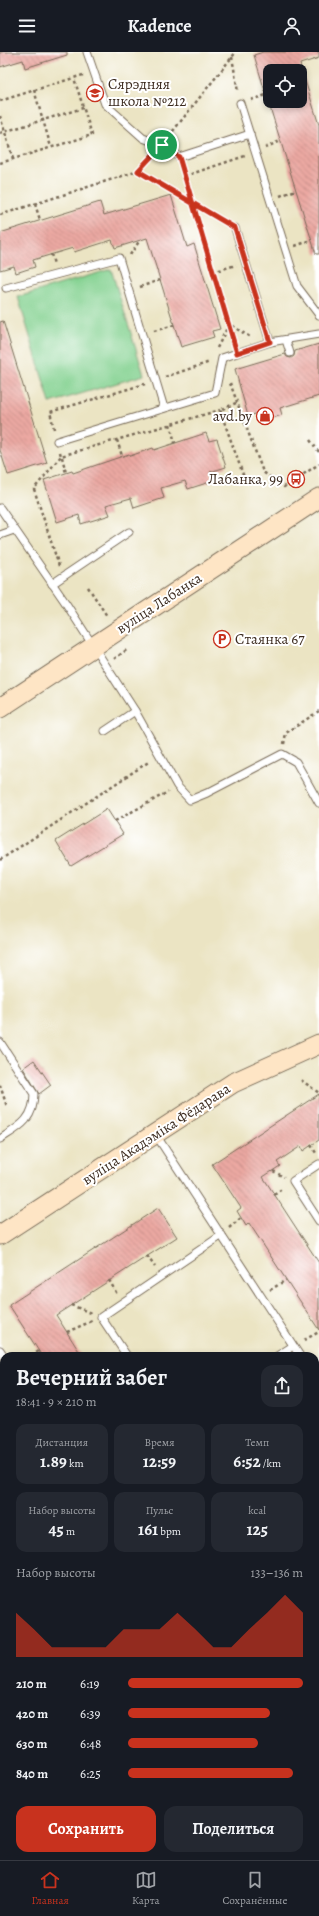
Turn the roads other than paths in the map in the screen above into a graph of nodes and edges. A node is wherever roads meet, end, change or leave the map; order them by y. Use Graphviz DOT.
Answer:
graph roads {
  1 [pos="87,52"];
  2 [pos="240,103"];
  3 [pos="250,134"];
  4 [pos="235,228"];
  5 [pos="6,288"];
  6 [pos="319,315"];
  7 [pos="319,334"];
  8 [pos="286,340"];
  9 [pos="266,344"];
  10 [pos="290,353"];
  11 [pos="164,408"];
  12 [pos="57,441"];
  13 [pos="319,498"];
  14 [pos="0,508"];
  15 [pos="14,530"];
  16 [pos="129,532"];
  17 [pos="0,535"];
  18 [pos="52,584"];
  19 [pos="93,647"];
  20 [pos="0,708"];
  21 [pos="135,711"];
  22 [pos="105,731"];
  23 [pos="319,803"];
  24 [pos="0,1042"];
  25 [pos="319,1044"];
  26 [pos="156,1135"];
  27 [pos="0,1139"];
  28 [pos="319,1164"];
  29 [pos="319,1221"];
  30 [pos="0,1235"];
  31 [pos="222,1235"];
  32 [pos="293,1346"];
  33 [pos="124,1352"];
  34 [pos="283,1352"];
  35 [pos="297,1352"];
  1 -- 3 [label="lane"];
  2 -- 3 [label="lane"];
  3 -- 6 [label="lane"];
  4 -- 9 [label="lane"];
  5 -- 11 [label="lane"];
  7 -- 8 [label="lane"];
  8 -- 9 [label="lane"];
  8 -- 10 [label="lane"];
  9 -- 11 [label="lane"];
  11 -- 12 [label="lane"];
  13 -- 19 [label="main road, вуліца Лабанка"];
  14 -- 15 [label="lane"];
  15 -- 17 [label="lane"];
  15 -- 18 [label="lane"];
  16 -- 18 [label="lane"];
  18 -- 19 [label="lane"];
  19 -- 20 [label="main road, вуліца Лабанка"];
  19 -- 21 [label="lane"];
  21 -- 22 [label="lane"];
  21 -- 23 [label="lane"];
  24 -- 27 [label="lane"];
  25 -- 26 [label="main road, вуліца Акадэміка Фёдарава"];
  26 -- 30 [label="main road, вуліца Акадэміка Фёдарава"];
  26 -- 31 [label="lane"];
  28 -- 29 [label="lane"];
  31 -- 32 [label="lane"];
  31 -- 33 [label="lane"];
  32 -- 34 [label="lane"];
  32 -- 35 [label="lane"];
}
